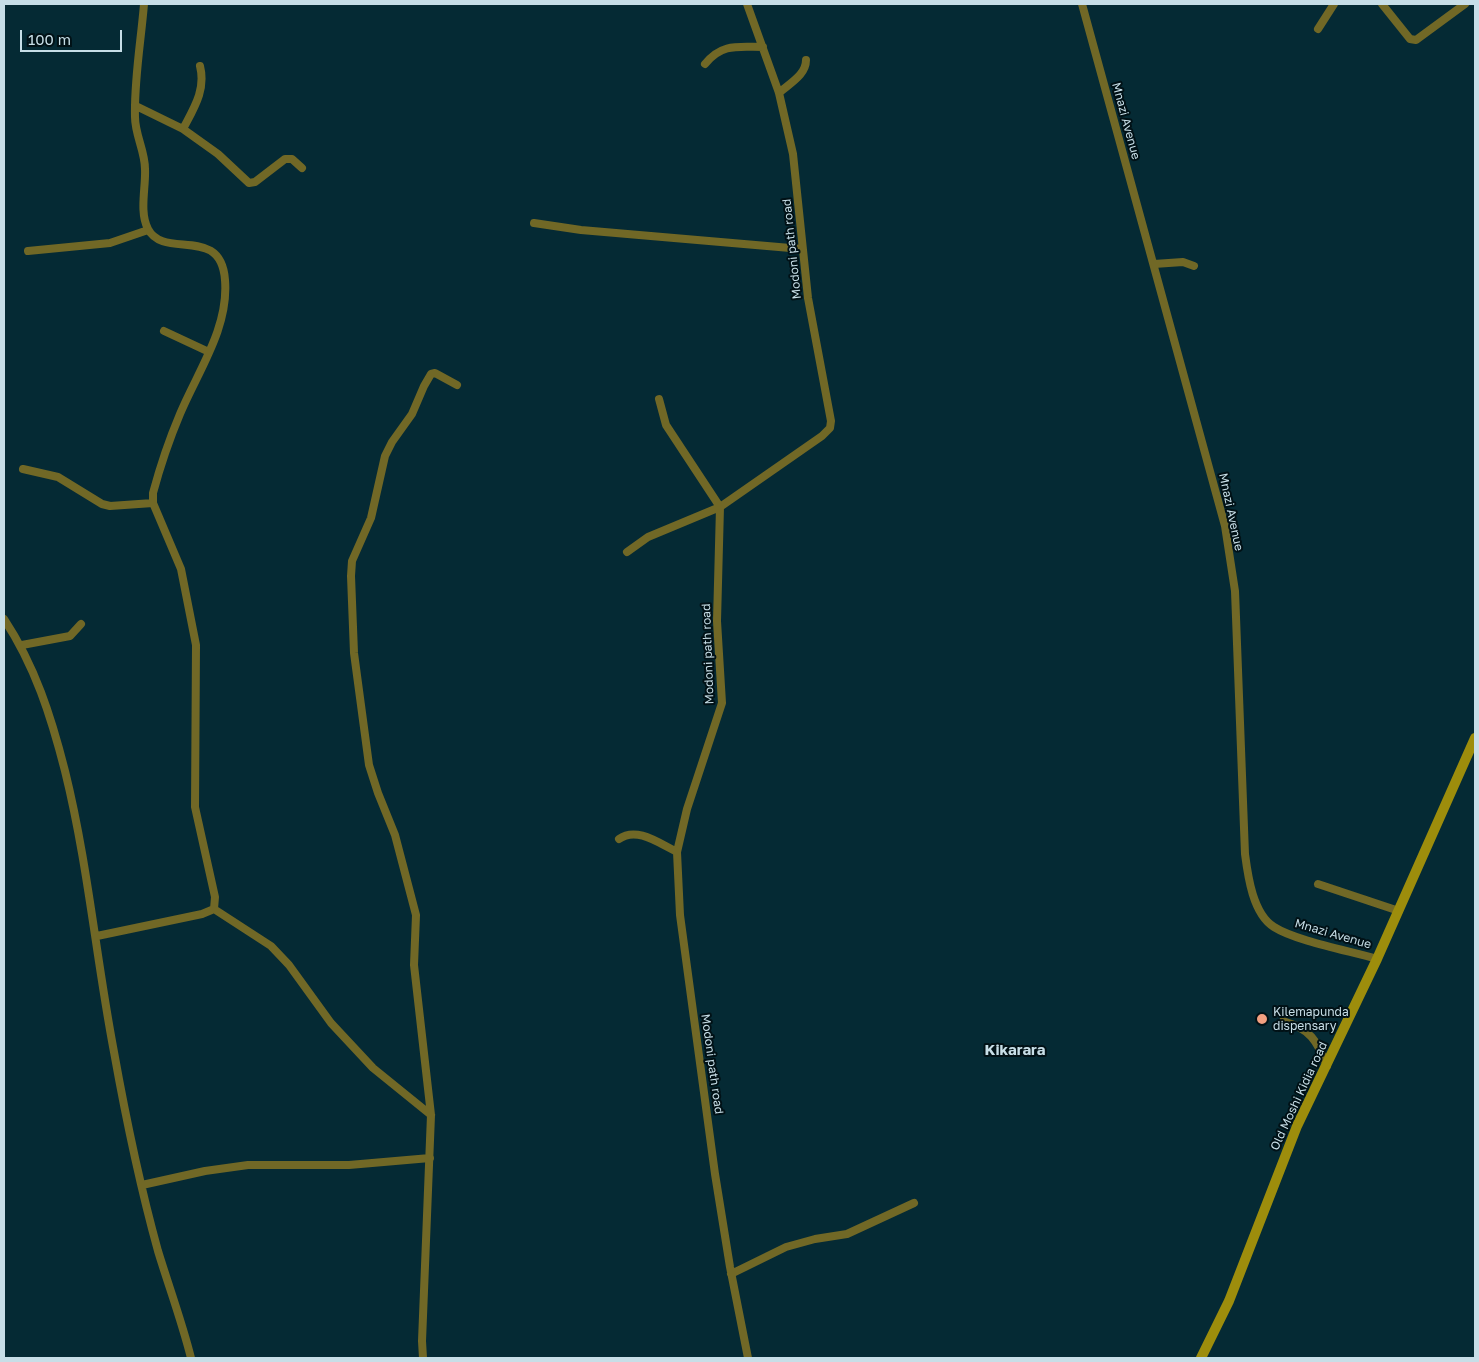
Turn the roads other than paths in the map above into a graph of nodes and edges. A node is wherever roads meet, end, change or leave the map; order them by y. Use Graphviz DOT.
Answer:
graph roads {
  1 [pos="144,4"];
  2 [pos="747,4"];
  3 [pos="1082,4"];
  4 [pos="1334,4"];
  5 [pos="1382,4"];
  6 [pos="1465,4"];
  7 [pos="1318,29"];
  8 [pos="763,47"];
  9 [pos="806,60"];
  10 [pos="705,64"];
  11 [pos="200,66"];
  12 [pos="779,93"];
  13 [pos="136,106"];
  14 [pos="183,128"];
  15 [pos="302,168"];
  16 [pos="534,223"];
  17 [pos="148,230"];
  18 [pos="802,249"];
  19 [pos="28,251"];
  20 [pos="1154,264"];
  21 [pos="1194,266"];
  22 [pos="164,331"];
  23 [pos="208,352"];
  24 [pos="457,385"];
  25 [pos="659,398"];
  26 [pos="23,468"];
  27 [pos="153,502"];
  28 [pos="720,507"];
  29 [pos="627,552"];
  30 [pos="4,619"];
  31 [pos="81,624"];
  32 [pos="22,645"];
  33 [pos="1475,738"];
  34 [pos="619,839"];
  35 [pos="678,852"];
  36 [pos="1318,884"];
  37 [pos="214,909"];
  38 [pos="1399,911"];
  39 [pos="96,936"];
  40 [pos="1377,959"];
  41 [pos="1283,1020"];
  42 [pos="1327,1066"];
  43 [pos="431,1115"];
  44 [pos="430,1158"];
  45 [pos="142,1185"];
  46 [pos="914,1203"];
  47 [pos="731,1274"];
  48 [pos="191,1358"];
  49 [pos="423,1358"];
  50 [pos="748,1358"];
  51 [pos="1201,1358"];
  1 -- 13 [label="street"];
  2 -- 8 [label="street, Modoni path road"];
  3 -- 20 [label="street, Mnazi Avenue"];
  4 -- 7 [label="street"];
  5 -- 6 [label="street"];
  8 -- 10 [label="street"];
  8 -- 12 [label="street, Modoni path road"];
  9 -- 12 [label="street"];
  11 -- 14 [label="street"];
  12 -- 18 [label="street, Modoni path road"];
  13 -- 14 [label="street"];
  13 -- 17 [label="street"];
  14 -- 15 [label="street"];
  16 -- 18 [label="street"];
  17 -- 19 [label="street"];
  17 -- 23 [label="street"];
  18 -- 28 [label="street, Modoni path road"];
  20 -- 21 [label="street"];
  20 -- 40 [label="street, Mnazi Avenue"];
  22 -- 23 [label="street"];
  23 -- 27 [label="street"];
  24 -- 43 [label="street"];
  25 -- 28 [label="street"];
  26 -- 27 [label="street"];
  27 -- 37 [label="street"];
  28 -- 29 [label="street"];
  28 -- 35 [label="street, Modoni path road"];
  30 -- 32 [label="street"];
  31 -- 32 [label="street"];
  32 -- 39 [label="street"];
  33 -- 38 [label="street, Old Moshi Kidia road"];
  34 -- 35 [label="street"];
  35 -- 47 [label="street, Modoni path road"];
  36 -- 38 [label="street"];
  37 -- 39 [label="street"];
  37 -- 43 [label="street"];
  38 -- 40 [label="street, Old Moshi Kidia road"];
  39 -- 45 [label="street"];
  40 -- 42 [label="street, Old Moshi Kidia road"];
  41 -- 42 [label="street"];
  42 -- 51 [label="street, Old Moshi Kidia road"];
  43 -- 44 [label="street"];
  44 -- 45 [label="street"];
  44 -- 49 [label="street"];
  45 -- 48 [label="street"];
  46 -- 47 [label="street"];
  47 -- 50 [label="street, Modoni path road"];
}
